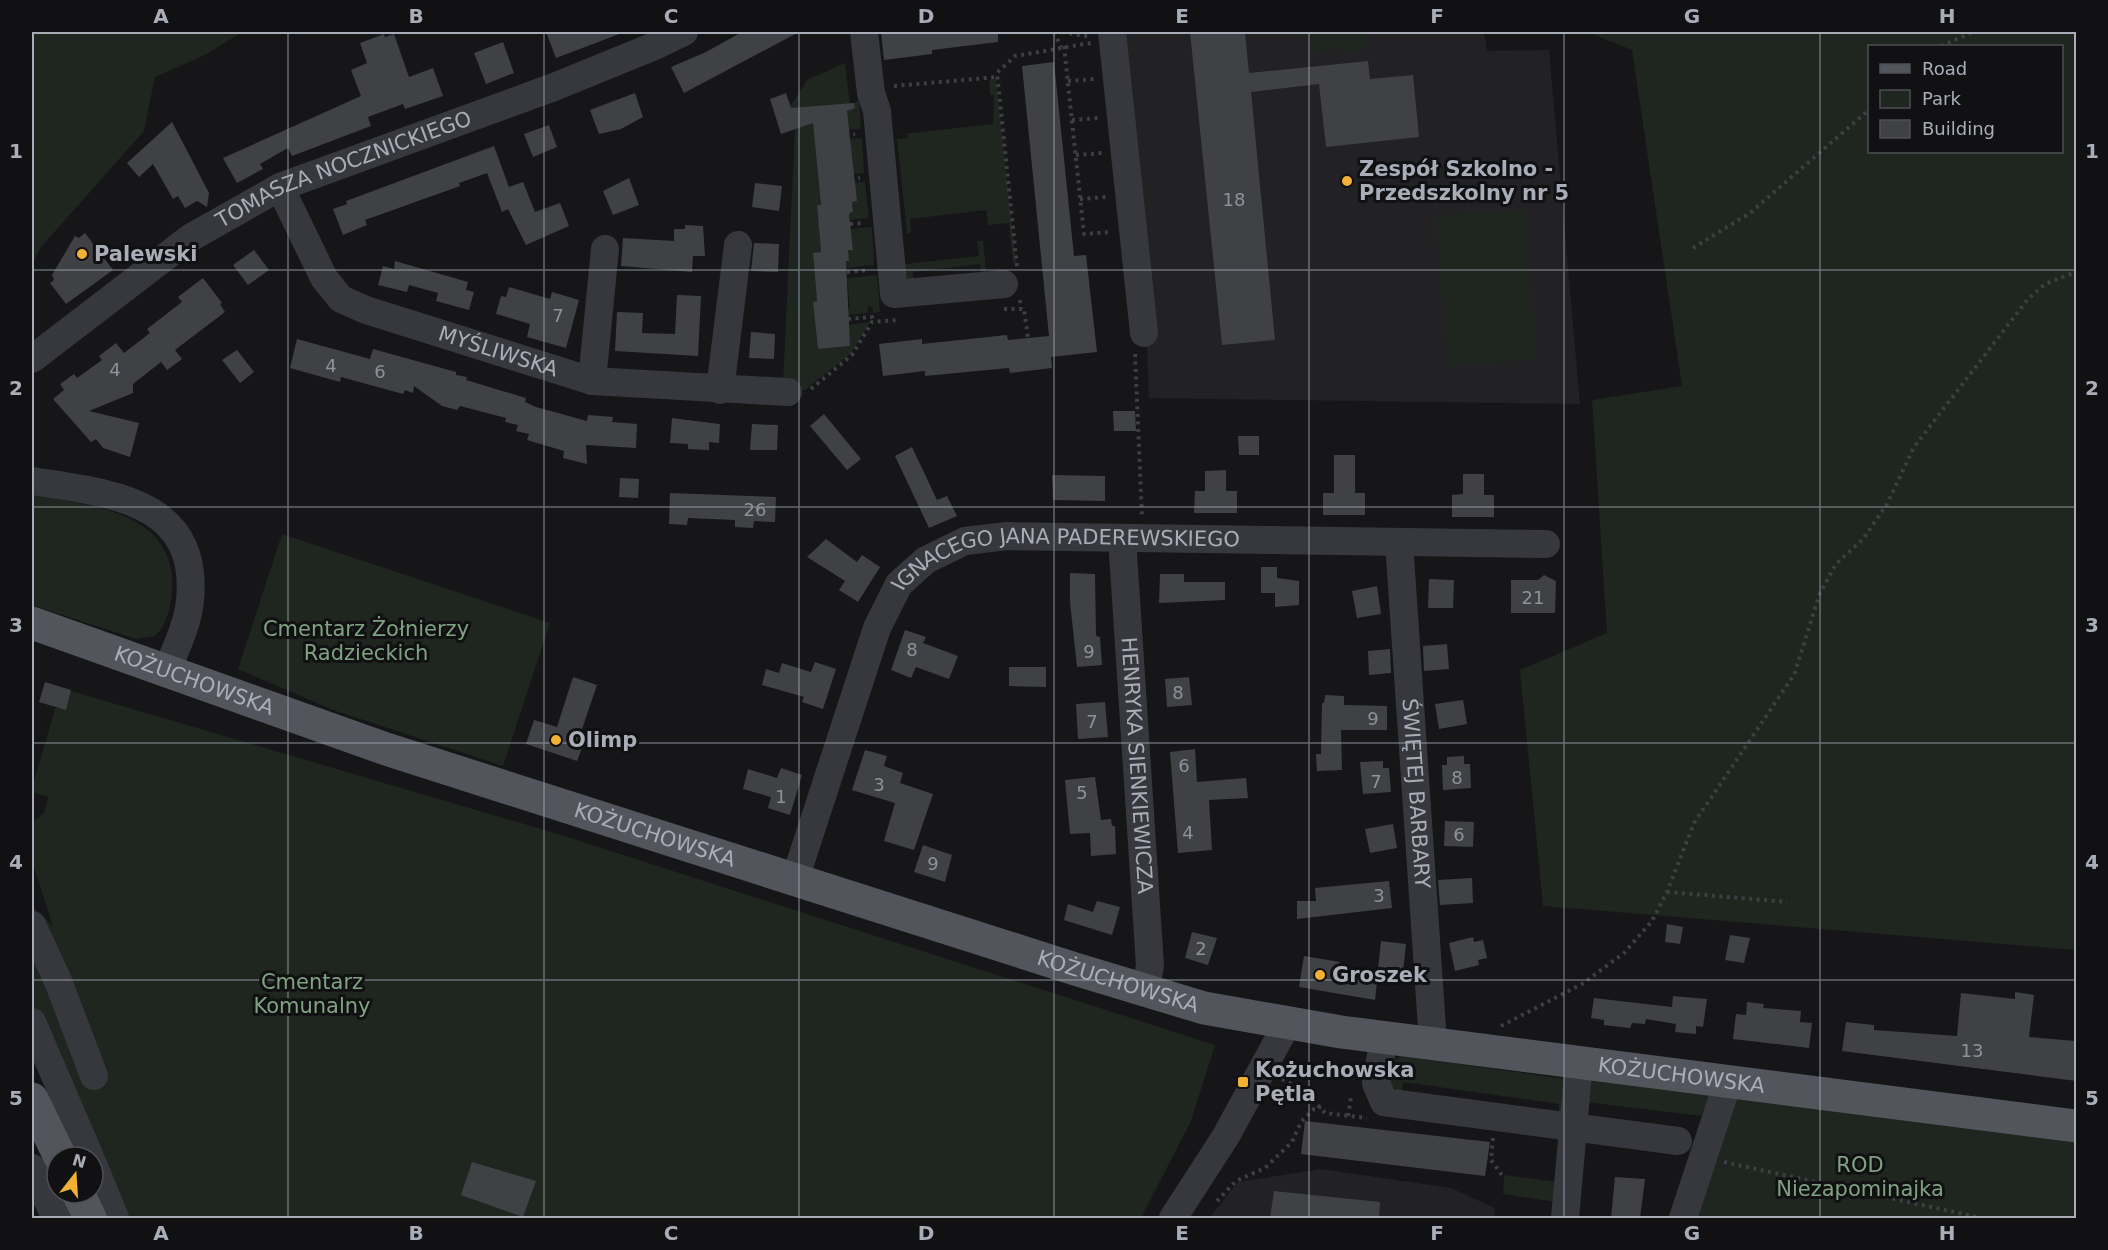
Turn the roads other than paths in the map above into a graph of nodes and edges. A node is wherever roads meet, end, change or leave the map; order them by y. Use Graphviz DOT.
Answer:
graph roads {
  1 [pos="684,32"];
  2 [pos="864,32"];
  3 [pos="1100,34"];
  4 [pos="280,187"];
  5 [pos="738,245"];
  6 [pos="605,249"];
  7 [pos="1011,291"];
  8 [pos="1139,342"];
  9 [pos="32,359"];
  10 [pos="592,381"];
  11 [pos="720,390"];
  12 [pos="788,392"];
  13 [pos="32,481"];
  14 [pos="1132,532"];
  15 [pos="1399,542"];
  16 [pos="1546,544"];
  17 [pos="32,624"];
  18 [pos="167,670"];
  19 [pos="795,879"];
  20 [pos="32,925"];
  21 [pos="1145,992"];
  22 [pos="32,1022"];
  23 [pos="1287,1024"];
  24 [pos="1384,1038"];
  25 [pos="1433,1043"];
  26 [pos="1579,1062"];
  27 [pos="94,1076"];
  28 [pos="1728,1082"];
  29 [pos="32,1099"];
  30 [pos="2076,1126"];
  31 [pos="1575,1129"];
  32 [pos="1678,1141"];
  33 [pos="54,1145"];
  34 [pos="85,1145"];
  35 [pos="32,1168"];
  36 [pos="105,1193"];
  37 [pos="56,1218"];
  38 [pos="115,1218"];
  39 [pos="1173,1218"];
  40 [pos="1565,1218"];
  41 [pos="1683,1218"];
  1 -- 4 [label="street, TOMASZA NOCZNICKIEGO"];
  2 -- 7 [label="street"];
  3 -- 8 [label="street"];
  4 -- 9 [label="street, TOMASZA NOCZNICKIEGO"];
  4 -- 10 [label="street, MYŚLIWSKA"];
  5 -- 11 [label="street"];
  6 -- 10 [label="street"];
  10 -- 11 [label="street, MYŚLIWSKA"];
  11 -- 12 [label="street, MYŚLIWSKA"];
  13 -- 18 [label="street"];
  14 -- 15 [label="street, IGNACEGO JANA PADEREWSKIEGO"];
  14 -- 19 [label="street, IGNACEGO JANA PADEREWSKIEGO"];
  14 -- 21 [label="street, HENRYKA SIENKIEWICZA"];
  15 -- 16 [label="street, IGNACEGO JANA PADEREWSKIEGO"];
  15 -- 25 [label="street, ŚWIĘTEJ BARBARY"];
  17 -- 18 [label="main road, KOŻUCHOWSKA"];
  18 -- 19 [label="main road, KOŻUCHOWSKA"];
  19 -- 21 [label="main road, KOŻUCHOWSKA"];
  20 -- 27 [label="street"];
  21 -- 23 [label="main road, KOŻUCHOWSKA"];
  22 -- 34 [label="street"];
  23 -- 24 [label="main road, KOŻUCHOWSKA"];
  23 -- 39 [label="street"];
  24 -- 25 [label="main road, KOŻUCHOWSKA"];
  24 -- 31 [label="street"];
  25 -- 26 [label="main road, KOŻUCHOWSKA"];
  26 -- 28 [label="main road, KOŻUCHOWSKA"];
  26 -- 31 [label="street"];
  28 -- 30 [label="main road, KOŻUCHOWSKA"];
  28 -- 41 [label="street"];
  29 -- 33 [label="main road"];
  31 -- 32 [label="street"];
  31 -- 40 [label="street"];
  35 -- 37 [label="street"];
  36 -- 38 [label="street"];
}
